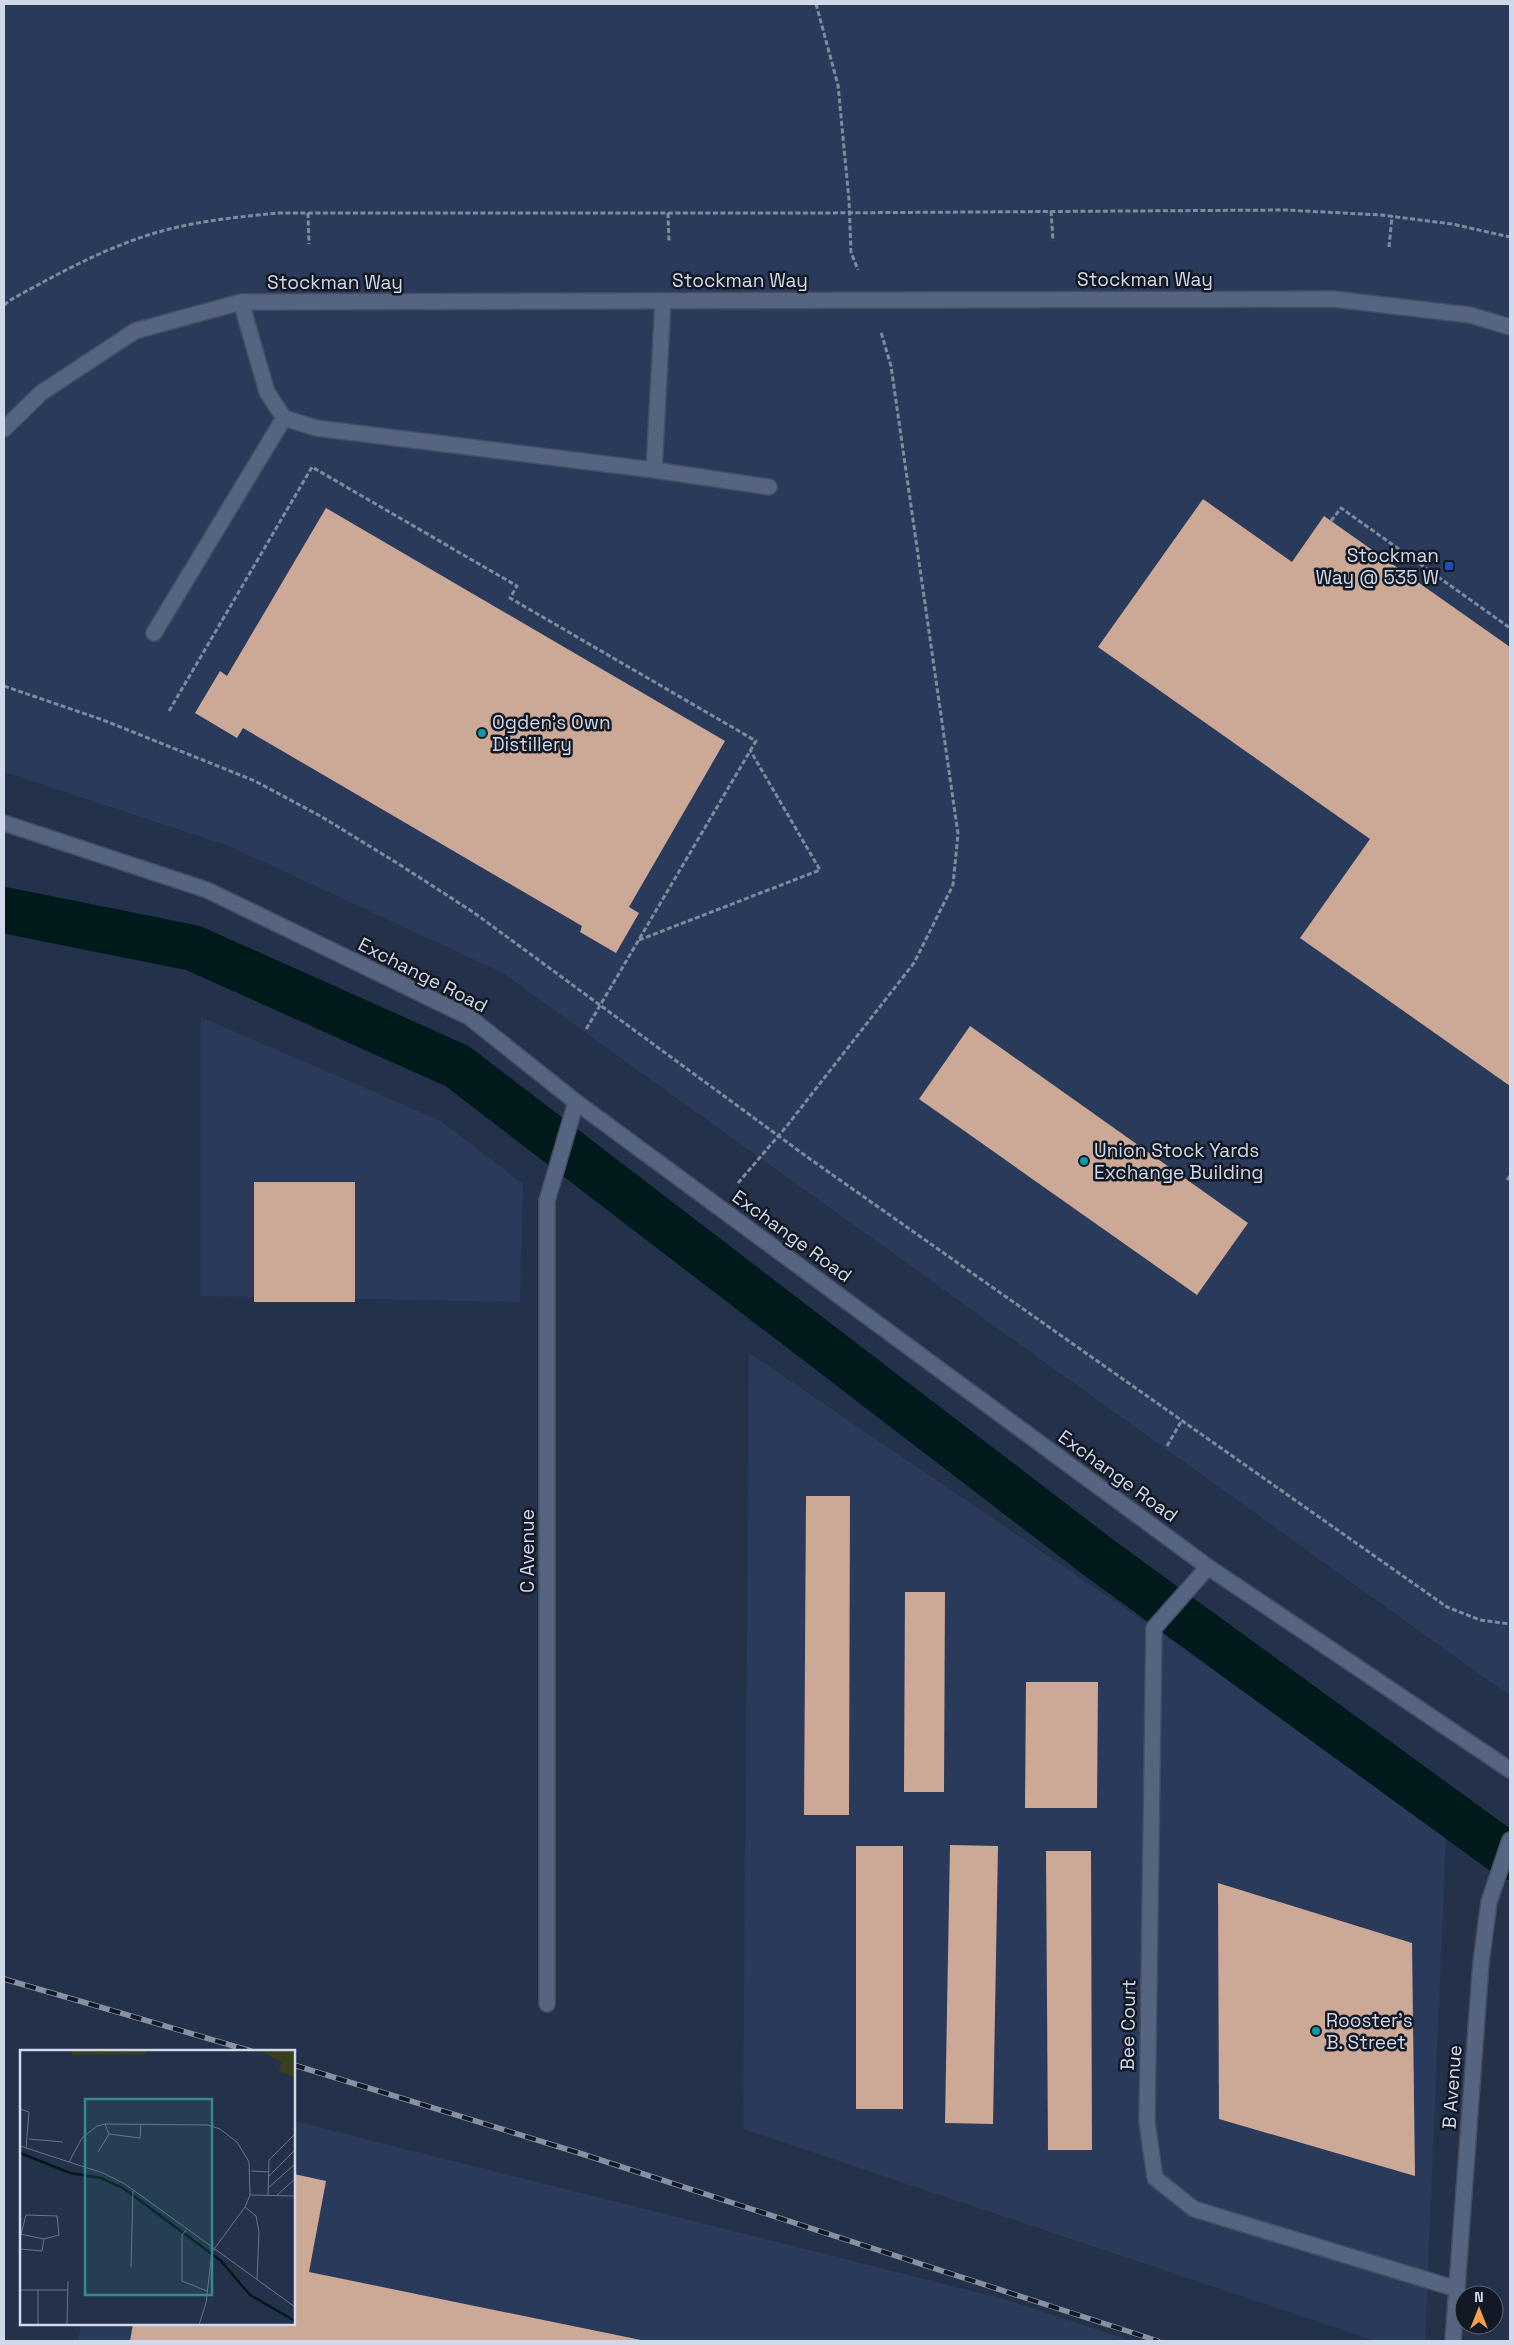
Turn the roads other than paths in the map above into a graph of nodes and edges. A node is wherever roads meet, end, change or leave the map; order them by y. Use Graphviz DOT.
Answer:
graph roads {
  1 [pos="663,301"];
  2 [pos="241,302"];
  3 [pos="1510,327"];
  4 [pos="284,418"];
  5 [pos="4,429"];
  6 [pos="654,470"];
  7 [pos="770,487"];
  8 [pos="154,633"];
  9 [pos="4,823"];
  10 [pos="576,1102"];
  11 [pos="1208,1567"];
  12 [pos="1510,1770"];
  13 [pos="1510,1840"];
  14 [pos="547,2004"];
  15 [pos="1457,2285"];
  16 [pos="1454,2288"];
  17 [pos="1454,2328"];
  18 [pos="1453,2341"];
  1 -- 2 [label="street, Stockman Way"];
  1 -- 3 [label="street, Stockman Way"];
  1 -- 6 [label="street"];
  2 -- 4 [label="street"];
  2 -- 5 [label="street, Stockman Way"];
  4 -- 6 [label="street"];
  4 -- 8 [label="street"];
  6 -- 7 [label="street"];
  9 -- 10 [label="street, Exchange Road"];
  10 -- 11 [label="street, Exchange Road"];
  10 -- 14 [label="street, C Avenue"];
  11 -- 12 [label="street, Exchange Road"];
  11 -- 16 [label="street, Bee Court"];
  13 -- 15 [label="street, B Avenue"];
  17 -- 18 [label="street, B Avenue"];
}
